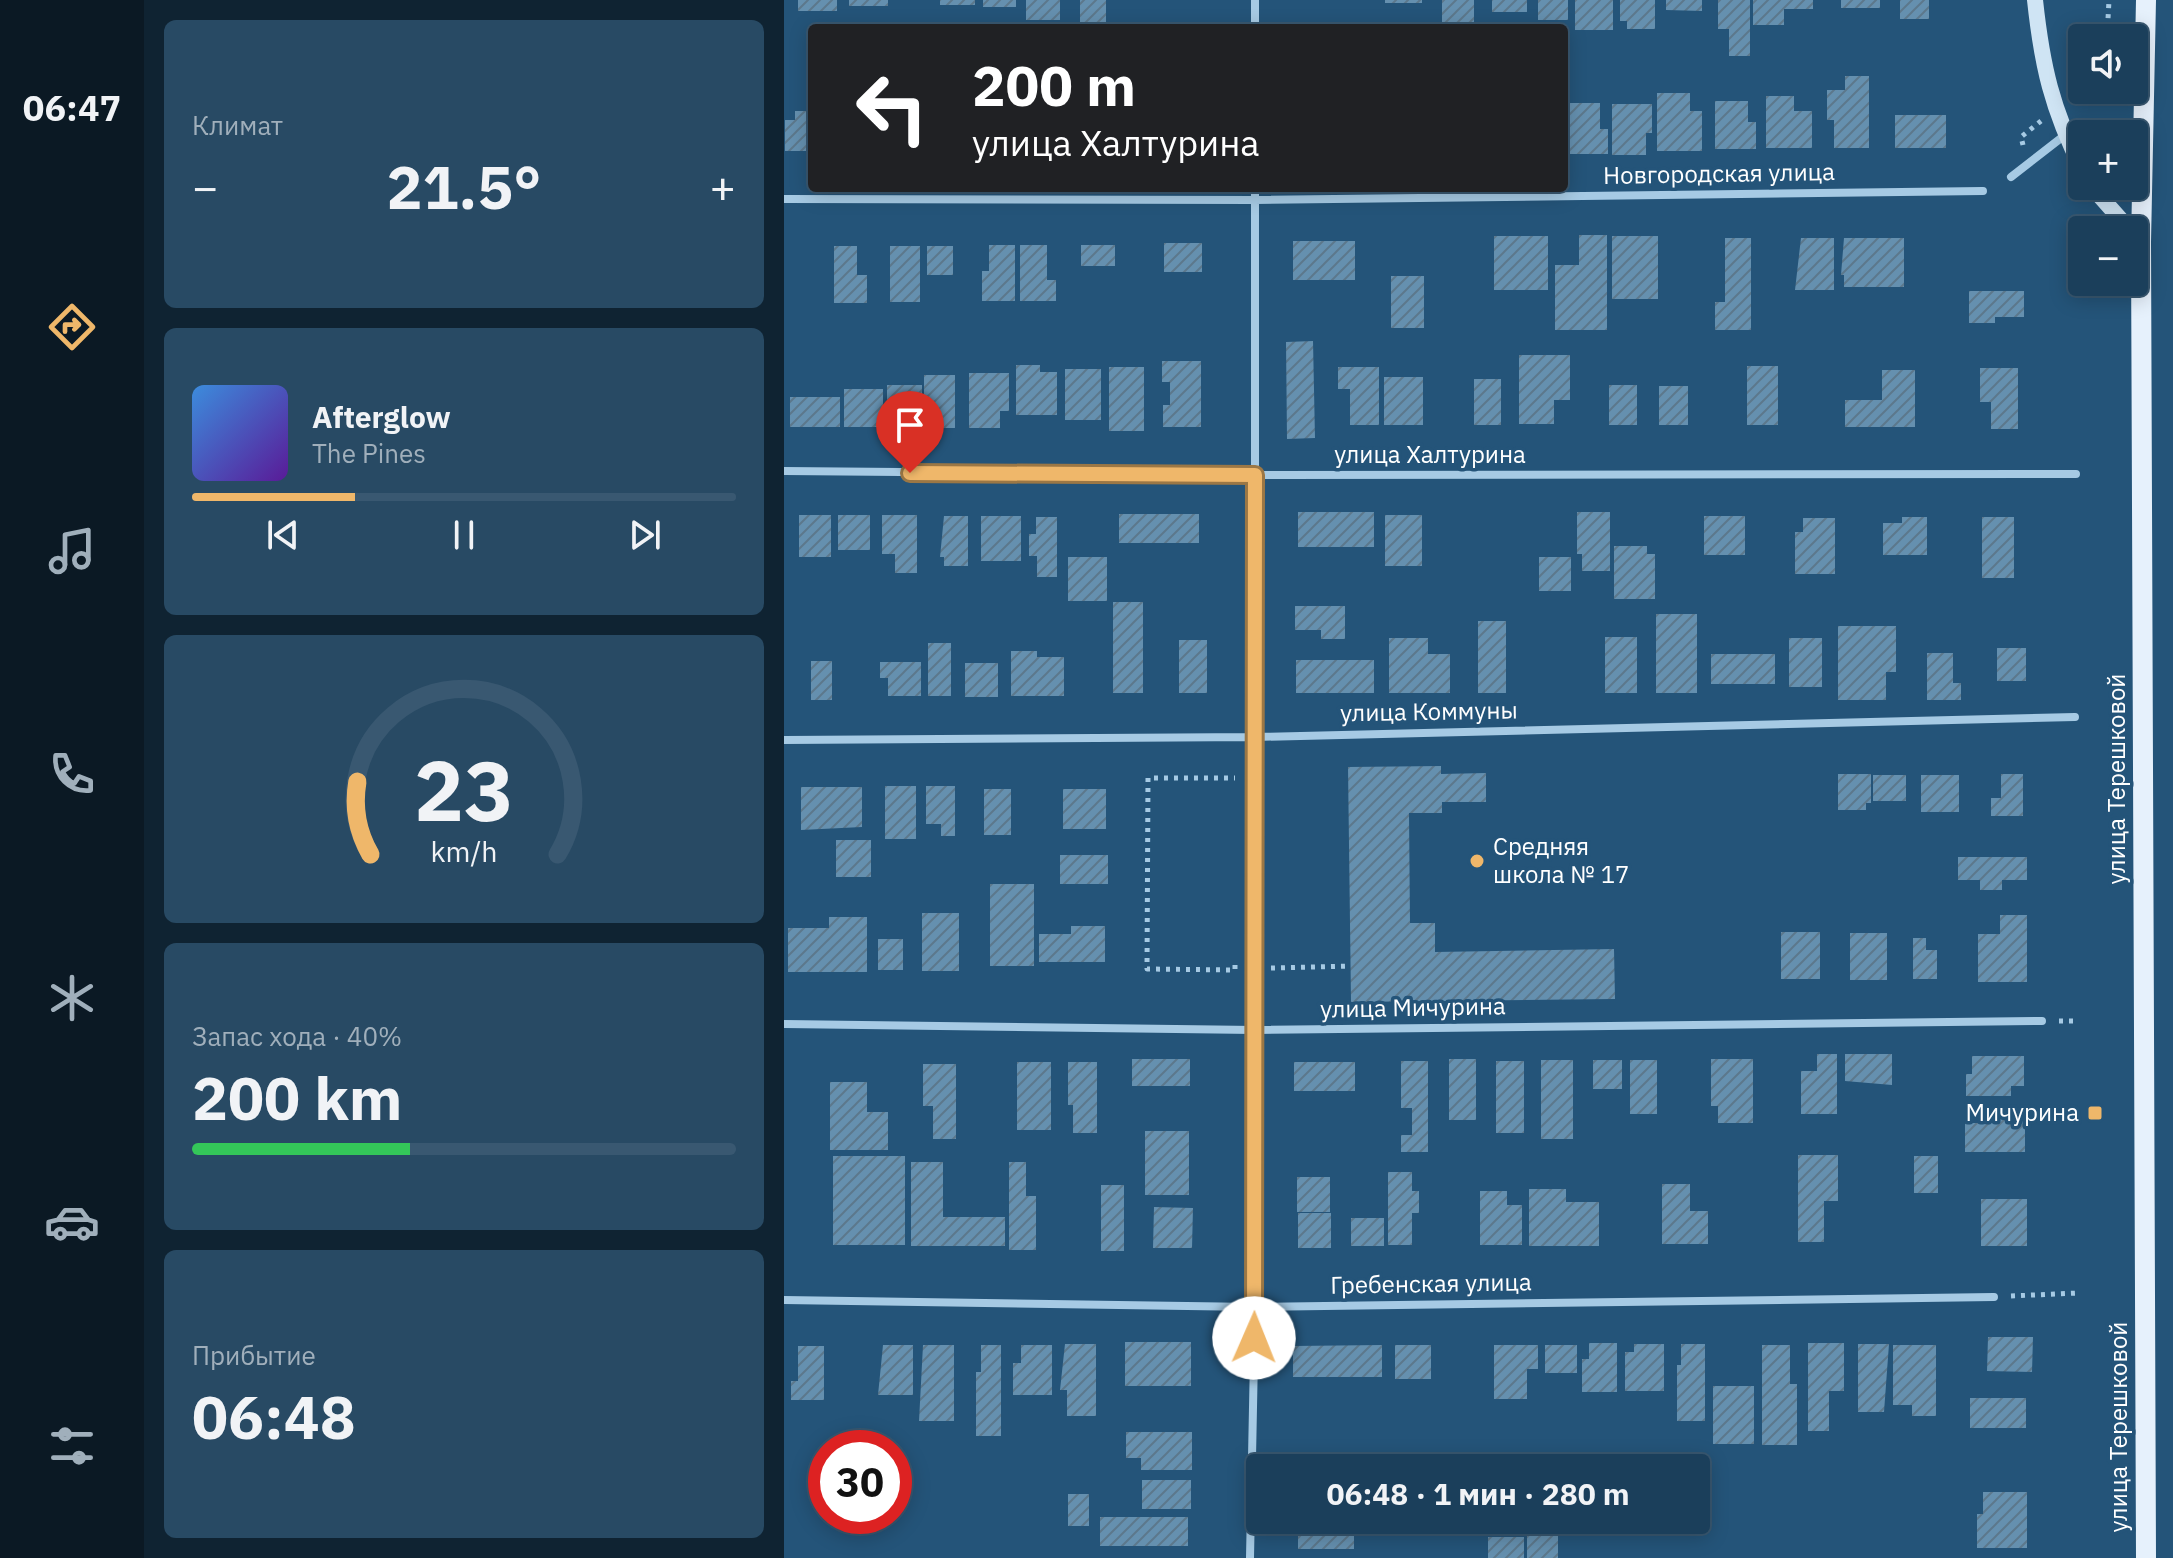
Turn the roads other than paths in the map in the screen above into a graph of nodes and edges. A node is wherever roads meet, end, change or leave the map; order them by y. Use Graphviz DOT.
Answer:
graph roads {
  1 [pos="1255,0"];
  2 [pos="2035,0"];
  3 [pos="2146,0"];
  4 [pos="1255,24"];
  5 [pos="2065,135"];
  6 [pos="2068,141"];
  7 [pos="2011,177"];
  8 [pos="1983,191"];
  9 [pos="1255,192"];
  10 [pos="784,199"];
  11 [pos="1255,200"];
  12 [pos="2104,200"];
  13 [pos="2118,216"];
  14 [pos="2136,216"];
  15 [pos="2136,296"];
  16 [pos="784,471"];
  17 [pos="2076,474"];
  18 [pos="1255,475"];
  19 [pos="2075,717"];
  20 [pos="1255,737"];
  21 [pos="784,740"];
  22 [pos="2042,1021"];
  23 [pos="784,1024"];
  24 [pos="1255,1030"];
  25 [pos="1994,1297"];
  26 [pos="784,1300"];
  27 [pos="1255,1307"];
  28 [pos="1250,1558"];
  29 [pos="2146,1558"];
  1 -- 4 [label="street"];
  2 -- 5 [label="main road"];
  3 -- 14 [label="main road, улица Терешковой"];
  5 -- 6 [label="main road"];
  5 -- 7 [label="street"];
  8 -- 11 [label="street, Новгородская улица"];
  9 -- 11 [label="street"];
  10 -- 11 [label="street, Новгородская улица"];
  11 -- 18 [label="street"];
  12 -- 13 [label="main road"];
  15 -- 29 [label="main road, улица Терешковой"];
  16 -- 18 [label="street, улица Халтурина"];
  17 -- 18 [label="street, улица Халтурина"];
  18 -- 20 [label="street"];
  19 -- 20 [label="street, улица Коммуны"];
  20 -- 21 [label="street, улица Коммуны"];
  20 -- 24 [label="street"];
  22 -- 24 [label="street, улица Мичурина"];
  23 -- 24 [label="street, улица Мичурина"];
  24 -- 27 [label="street"];
  25 -- 27 [label="street, Гребенская улица"];
  26 -- 27 [label="street, Гребенская улица"];
  27 -- 28 [label="street"];
}
